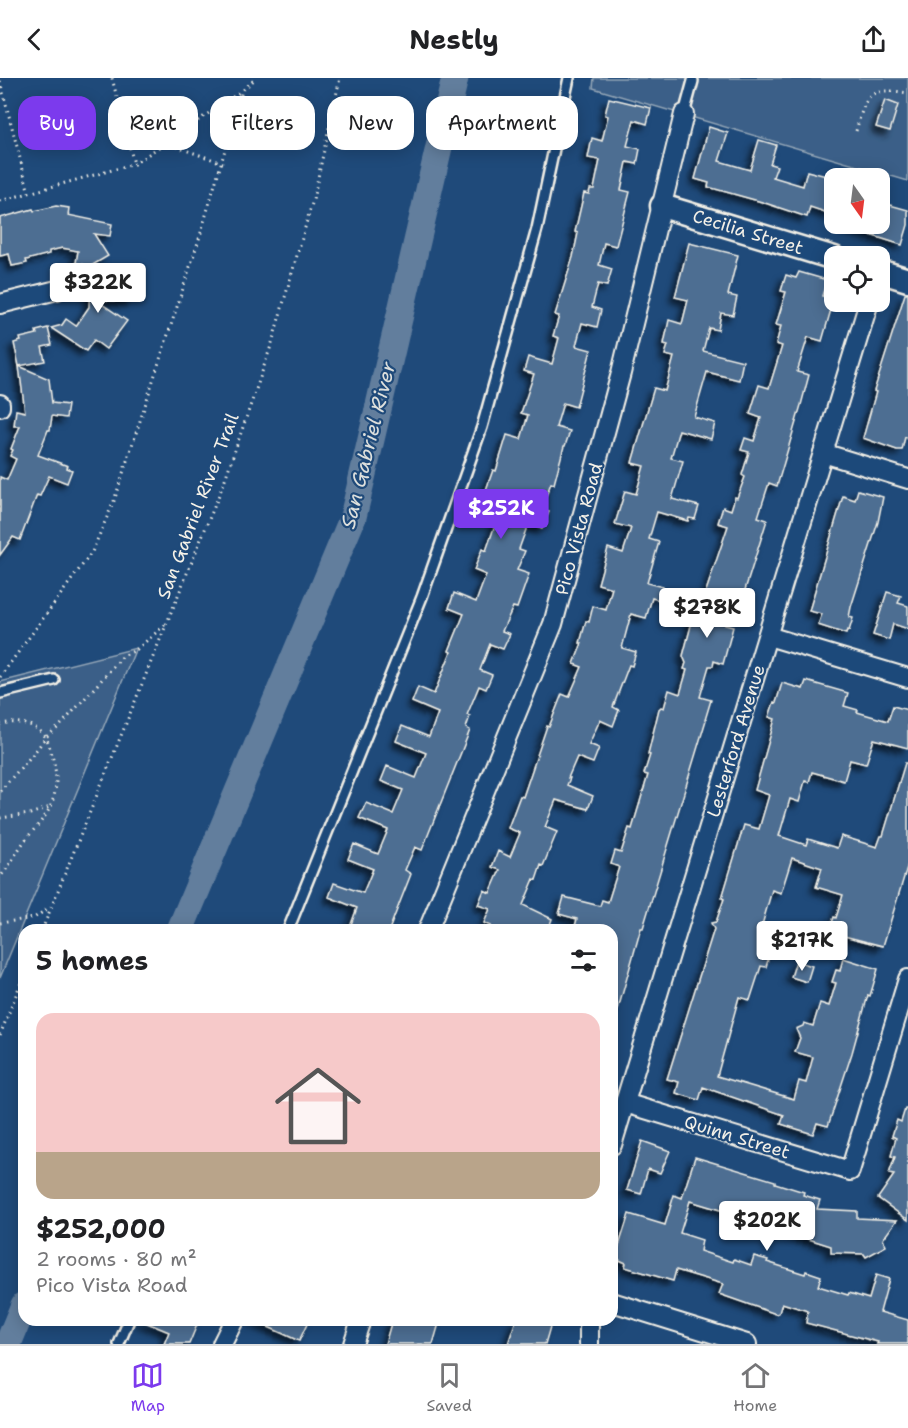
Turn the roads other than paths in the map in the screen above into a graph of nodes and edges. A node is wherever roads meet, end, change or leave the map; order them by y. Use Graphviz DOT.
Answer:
graph roads {
  1 [pos="569,78"];
  2 [pos="693,81"];
  3 [pos="684,114"];
  4 [pos="662,206"];
  5 [pos="824,255"];
  6 [pos="890,275"];
  7 [pos="908,280"];
  8 [pos="57,290"];
  9 [pos="0,304"];
  10 [pos="866,312"];
  11 [pos="823,453"];
  12 [pos="908,479"];
  13 [pos="768,636"];
  14 [pos="908,678"];
  15 [pos="54,680"];
  16 [pos="0,693"];
  17 [pos="290,924"];
  18 [pos="430,924"];
  19 [pos="908,980"];
  20 [pos="625,1103"];
  21 [pos="618,1126"];
  22 [pos="618,1304"];
  23 [pos="126,1326"];
  24 [pos="231,1326"];
  25 [pos="359,1326"];
  26 [pos="589,1326"];
  27 [pos="119,1344"];
  28 [pos="222,1344"];
  29 [pos="353,1344"];
  30 [pos="589,1344"];
  31 [pos="747,1344"];
  1 -- 17 [label="lane"];
  2 -- 3 [label="lane"];
  3 -- 4 [label="street, Pico Vista Road"];
  4 -- 5 [label="street, Cecilia Street"];
  4 -- 18 [label="street, Pico Vista Road"];
  6 -- 7 [label="street"];
  8 -- 9 [label="street"];
  10 -- 11 [label="street, Lesterford Avenue"];
  11 -- 12 [label="street"];
  11 -- 13 [label="street, Lesterford Avenue"];
  13 -- 14 [label="street"];
  13 -- 20 [label="street, Lesterford Avenue"];
  15 -- 16 [label="lane"];
  19 -- 20 [label="street, Quinn Street"];
  20 -- 21 [label="street, Lesterford Avenue"];
  22 -- 31 [label="street"];
  23 -- 27 [label="lane"];
  24 -- 28 [label="street"];
  25 -- 29 [label="street"];
  26 -- 30 [label="street"];
}
